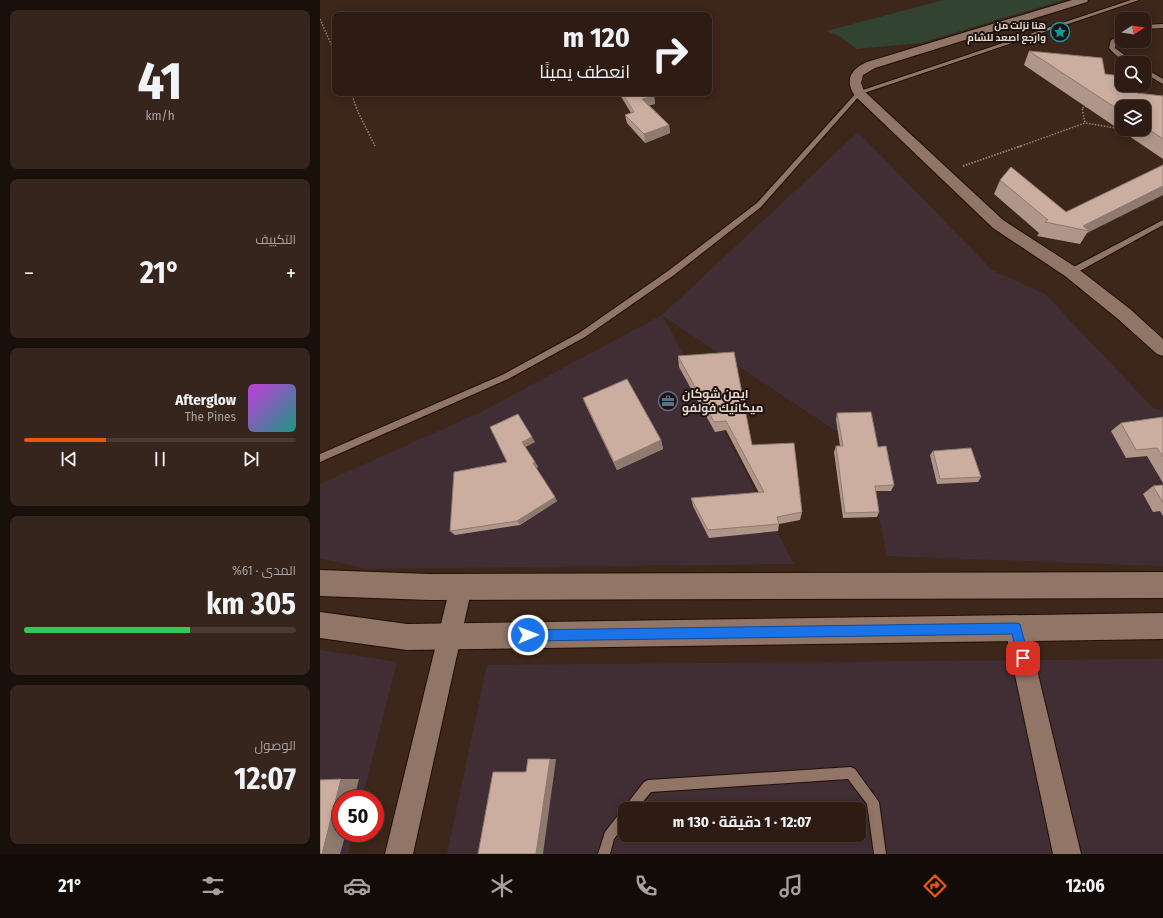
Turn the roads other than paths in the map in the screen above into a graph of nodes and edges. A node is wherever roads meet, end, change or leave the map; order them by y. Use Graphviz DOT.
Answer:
graph roads {
  1 [pos="1082,0"];
  2 [pos="1136,0"];
  3 [pos="1163,26"];
  4 [pos="1151,27"];
  5 [pos="1115,40"];
  6 [pos="1121,56"];
  7 [pos="1151,74"];
  8 [pos="1163,82"];
  9 [pos="859,93"];
  10 [pos="1163,222"];
  11 [pos="1071,272"];
  12 [pos="1163,349"];
  13 [pos="320,458"];
  14 [pos="320,583"];
  15 [pos="1163,585"];
  16 [pos="461,587"];
  17 [pos="320,624"];
  18 [pos="1163,626"];
  19 [pos="1016,628"];
  20 [pos="449,636"];
  21 [pos="635,802"];
  22 [pos="618,824"];
  23 [pos="399,854"];
  24 [pos="604,854"];
  25 [pos="880,854"];
  26 [pos="1068,854"];
  1 -- 9 [label="street"];
  2 -- 9 [label="lane"];
  3 -- 4 [label="lane"];
  5 -- 6 [label="lane"];
  7 -- 8 [label="lane"];
  9 -- 11 [label="street"];
  9 -- 13 [label="lane"];
  10 -- 11 [label="lane"];
  11 -- 12 [label="street"];
  14 -- 16 [label="main road"];
  15 -- 16 [label="main road"];
  16 -- 20 [label="street"];
  17 -- 20 [label="main road"];
  18 -- 19 [label="main road"];
  19 -- 20 [label="main road"];
  19 -- 26 [label="street"];
  20 -- 23 [label="street"];
  21 -- 25 [label="lane"];
  22 -- 24 [label="lane"];
}
